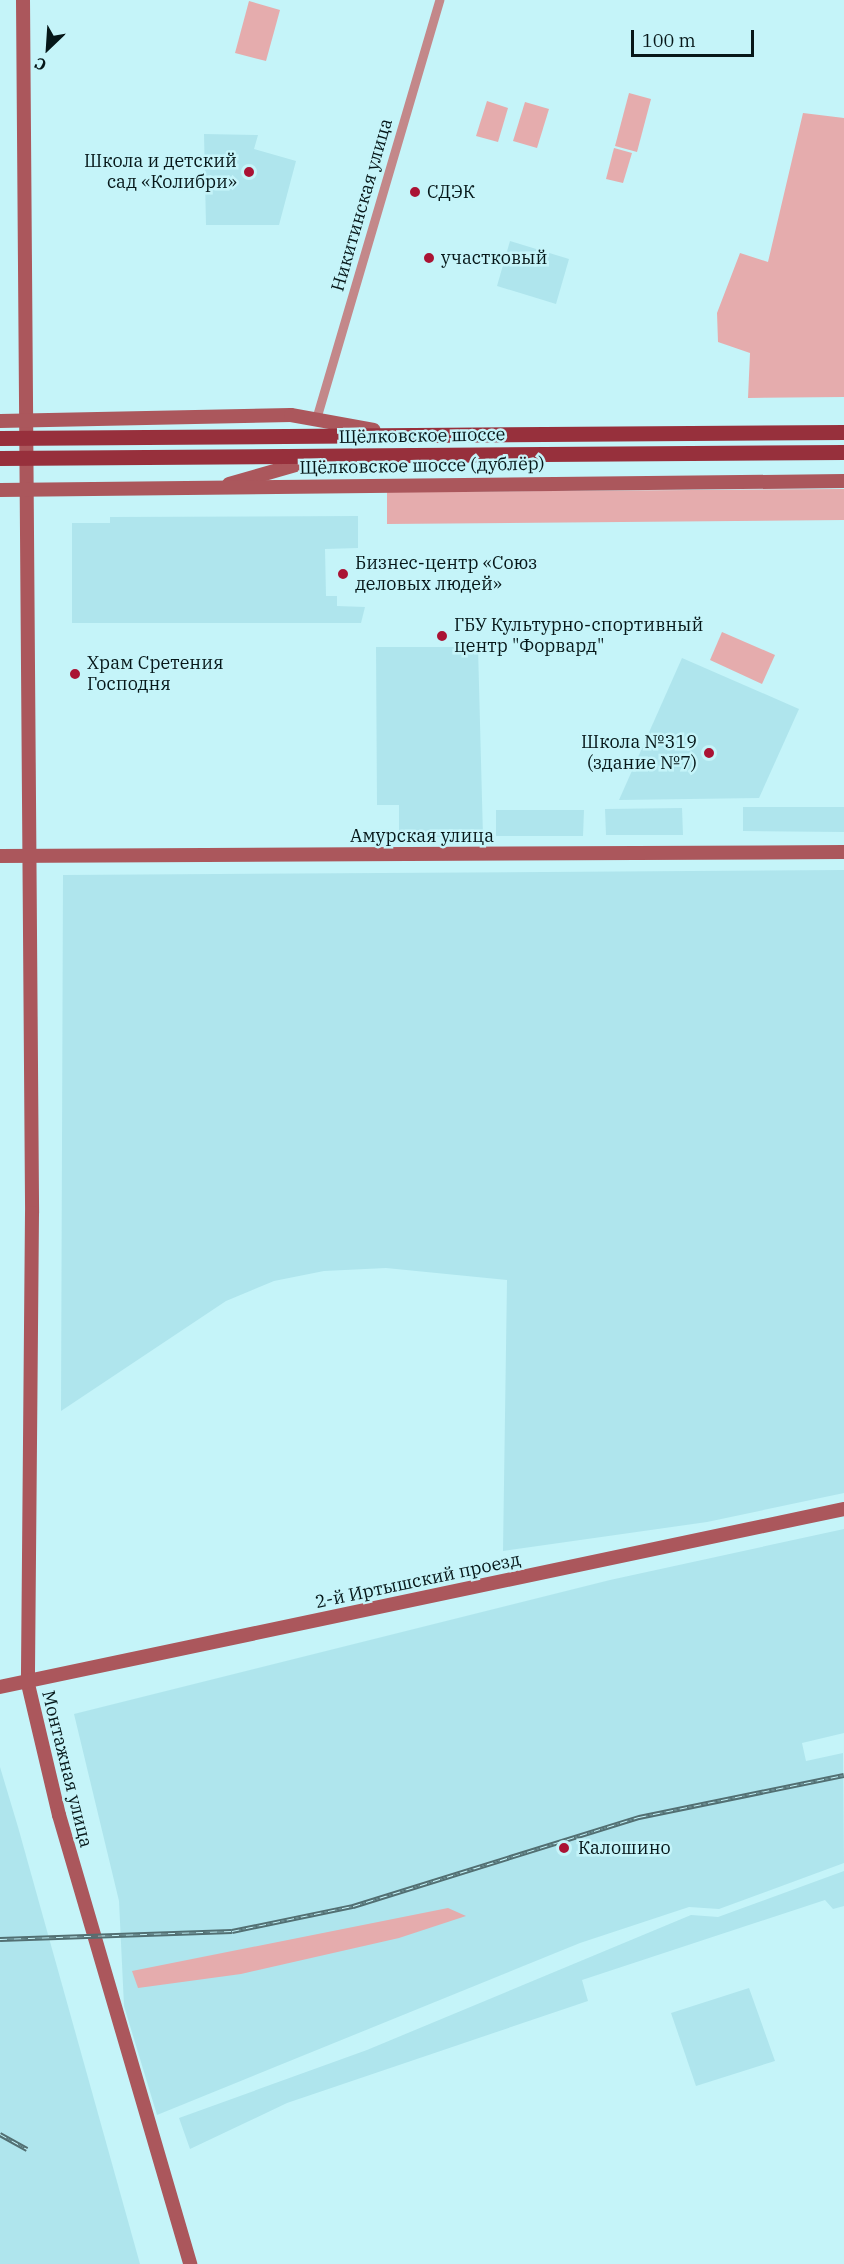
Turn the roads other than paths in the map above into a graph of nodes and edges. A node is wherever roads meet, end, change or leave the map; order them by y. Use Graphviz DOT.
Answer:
graph roads {
  1 [pos="23,0"];
  2 [pos="439,0"];
  3 [pos="316,419"];
  4 [pos="0,421"];
  5 [pos="30,421"];
  6 [pos="844,432"];
  7 [pos="411,435"];
  8 [pos="0,438"];
  9 [pos="30,438"];
  10 [pos="844,452"];
  11 [pos="331,456"];
  12 [pos="0,458"];
  13 [pos="29,458"];
  14 [pos="844,481"];
  15 [pos="222,487"];
  16 [pos="0,490"];
  17 [pos="29,491"];
  18 [pos="844,852"];
  19 [pos="31,855"];
  20 [pos="0,856"];
  21 [pos="844,1509"];
  22 [pos="28,1684"];
  23 [pos="0,1687"];
  24 [pos="190,2264"];
  1 -- 5 [label="street, Монтажная улица"];
  2 -- 3 [label="street, Никитинская улица"];
  3 -- 5 [label="street, Щёлковское шоссе (дублёр)"];
  3 -- 7 [label="street, Щёлковское шоссе (дублёр)"];
  4 -- 5 [label="street, Щёлковское шоссе (дублёр)"];
  5 -- 9 [label="street, Монтажная улица"];
  6 -- 7 [label="main road, Щёлковское шоссе"];
  7 -- 9 [label="main road, Щёлковское шоссе"];
  8 -- 9 [label="main road, Щёлковское шоссе"];
  9 -- 13 [label="street, Монтажная улица"];
  10 -- 11 [label="main road, Щёлковское шоссе"];
  11 -- 13 [label="main road, Щёлковское шоссе"];
  11 -- 15 [label="street"];
  12 -- 13 [label="main road, Щёлковское шоссе"];
  13 -- 17 [label="street, Монтажная улица"];
  14 -- 15 [label="street, Щёлковское шоссе (дублёр)"];
  15 -- 17 [label="street, Щёлковское шоссе (дублёр)"];
  16 -- 17 [label="street, Щёлковское шоссе (дублёр)"];
  17 -- 19 [label="street, Монтажная улица"];
  18 -- 19 [label="street, Амурская улица"];
  19 -- 20 [label="street, Амурская улица"];
  19 -- 22 [label="street, Монтажная улица"];
  21 -- 22 [label="street, 2-й Иртышский проезд"];
  22 -- 23 [label="street, 2-й Иртышский проезд"];
  22 -- 24 [label="street, Монтажная улица"];
}
